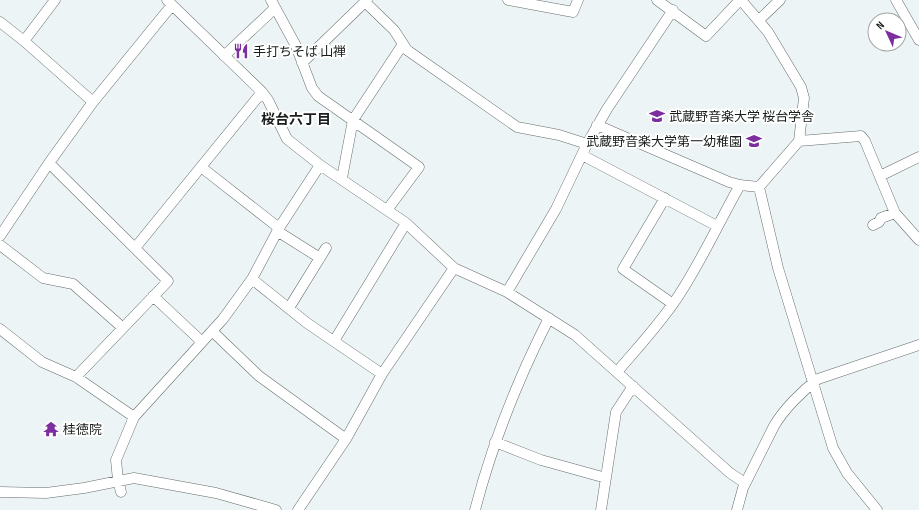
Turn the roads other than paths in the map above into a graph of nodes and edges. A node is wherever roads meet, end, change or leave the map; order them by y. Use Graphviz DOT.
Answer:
graph roads {
  1 [pos="55,0"];
  2 [pos="508,0"];
  3 [pos="578,0"];
  4 [pos="657,0"];
  5 [pos="740,0"];
  6 [pos="780,0"];
  7 [pos="896,0"];
  8 [pos="366,1"];
  9 [pos="170,2"];
  10 [pos="273,4"];
  11 [pos="673,10"];
  12 [pos="759,20"];
  13 [pos="0,22"];
  14 [pos="919,40"];
  15 [pos="24,41"];
  16 [pos="403,44"];
  17 [pos="224,56"];
  18 [pos="302,63"];
  19 [pos="262,92"];
  20 [pos="93,102"];
  21 [pos="353,120"];
  22 [pos="597,125"];
  23 [pos="799,141"];
  24 [pos="587,144"];
  25 [pos="582,155"];
  26 [pos="919,157"];
  27 [pos="49,163"];
  28 [pos="320,165"];
  29 [pos="201,167"];
  30 [pos="880,176"];
  31 [pos="342,178"];
  32 [pos="740,185"];
  33 [pos="759,187"];
  34 [pos="665,198"];
  35 [pos="387,210"];
  36 [pos="895,213"];
  37 [pos="406,223"];
  38 [pos="873,225"];
  39 [pos="717,226"];
  40 [pos="278,230"];
  41 [pos="0,236"];
  42 [pos="919,240"];
  43 [pos="0,245"];
  44 [pos="135,248"];
  45 [pos="326,248"];
  46 [pos="320,258"];
  47 [pos="454,268"];
  48 [pos="252,279"];
  49 [pos="507,292"];
  50 [pos="153,296"];
  51 [pos="672,304"];
  52 [pos="289,308"];
  53 [pos="549,318"];
  54 [pos="123,328"];
  55 [pos="0,329"];
  56 [pos="212,331"];
  57 [pos="202,341"];
  58 [pos="334,341"];
  59 [pos="919,345"];
  60 [pos="617,372"];
  61 [pos="382,374"];
  62 [pos="76,377"];
  63 [pos="814,382"];
  64 [pos="633,386"];
  65 [pos="134,417"];
  66 [pos="346,439"];
  67 [pos="495,442"];
  68 [pos="606,478"];
  69 [pos="118,480"];
  70 [pos="745,483"];
  71 [pos="0,492"];
  72 [pos="121,492"];
  73 [pos="241,505"];
  74 [pos="276,510"];
  75 [pos="298,510"];
  76 [pos="475,510"];
  77 [pos="601,510"];
  78 [pos="737,510"];
  79 [pos="877,510"];
  1 -- 15 [label="street"];
  2 -- 3 [label="street"];
  4 -- 11 [label="street"];
  5 -- 11 [label="street"];
  5 -- 12 [label="street"];
  6 -- 12 [label="street"];
  7 -- 14 [label="street"];
  8 -- 16 [label="street"];
  8 -- 18 [label="street"];
  9 -- 17 [label="street"];
  9 -- 20 [label="street"];
  10 -- 17 [label="street"];
  10 -- 18 [label="street"];
  11 -- 22 [label="street"];
  12 -- 23 [label="street"];
  13 -- 15 [label="street"];
  15 -- 20 [label="street"];
  16 -- 21 [label="street"];
  16 -- 24 [label="street"];
  17 -- 19 [label="street"];
  18 -- 21 [label="street"];
  19 -- 28 [label="street"];
  19 -- 29 [label="street"];
  20 -- 27 [label="street"];
  21 -- 31 [label="street"];
  21 -- 35 [label="street"];
  22 -- 24 [label="street"];
  22 -- 32 [label="street"];
  23 -- 30 [label="street"];
  23 -- 33 [label="street"];
  24 -- 25 [label="street"];
  25 -- 34 [label="street"];
  25 -- 49 [label="street"];
  26 -- 30 [label="street"];
  27 -- 41 [label="street"];
  27 -- 44 [label="street"];
  28 -- 31 [label="street"];
  28 -- 40 [label="street"];
  29 -- 40 [label="street"];
  29 -- 44 [label="street"];
  30 -- 36 [label="street"];
  31 -- 35 [label="street"];
  32 -- 33 [label="street"];
  32 -- 39 [label="street"];
  33 -- 63 [label="street"];
  34 -- 39 [label="street"];
  34 -- 51 [label="street"];
  35 -- 37 [label="street"];
  36 -- 38 [label="street"];
  36 -- 42 [label="street"];
  37 -- 47 [label="street"];
  37 -- 58 [label="street"];
  39 -- 51 [label="street"];
  40 -- 46 [label="street"];
  40 -- 48 [label="street"];
  43 -- 54 [label="street"];
  44 -- 50 [label="street"];
  45 -- 46 [label="street"];
  46 -- 52 [label="street"];
  47 -- 49 [label="street"];
  47 -- 61 [label="street"];
  48 -- 52 [label="street"];
  48 -- 56 [label="street"];
  49 -- 53 [label="street"];
  50 -- 54 [label="street"];
  50 -- 57 [label="street"];
  51 -- 60 [label="street"];
  52 -- 58 [label="street"];
  53 -- 60 [label="street"];
  53 -- 67 [label="street"];
  54 -- 62 [label="street"];
  55 -- 62 [label="street"];
  56 -- 57 [label="street"];
  56 -- 66 [label="street"];
  57 -- 65 [label="street"];
  58 -- 61 [label="street"];
  59 -- 63 [label="street"];
  60 -- 64 [label="street"];
  61 -- 66 [label="street"];
  62 -- 65 [label="street"];
  63 -- 70 [label="street"];
  63 -- 79 [label="street"];
  64 -- 68 [label="street"];
  64 -- 70 [label="street"];
  65 -- 69 [label="street"];
  66 -- 75 [label="street"];
  67 -- 68 [label="street"];
  67 -- 76 [label="street"];
  68 -- 77 [label="street"];
  69 -- 71 [label="street"];
  69 -- 72 [label="street"];
  69 -- 73 [label="street"];
  70 -- 78 [label="street"];
  73 -- 74 [label="street"];
}
